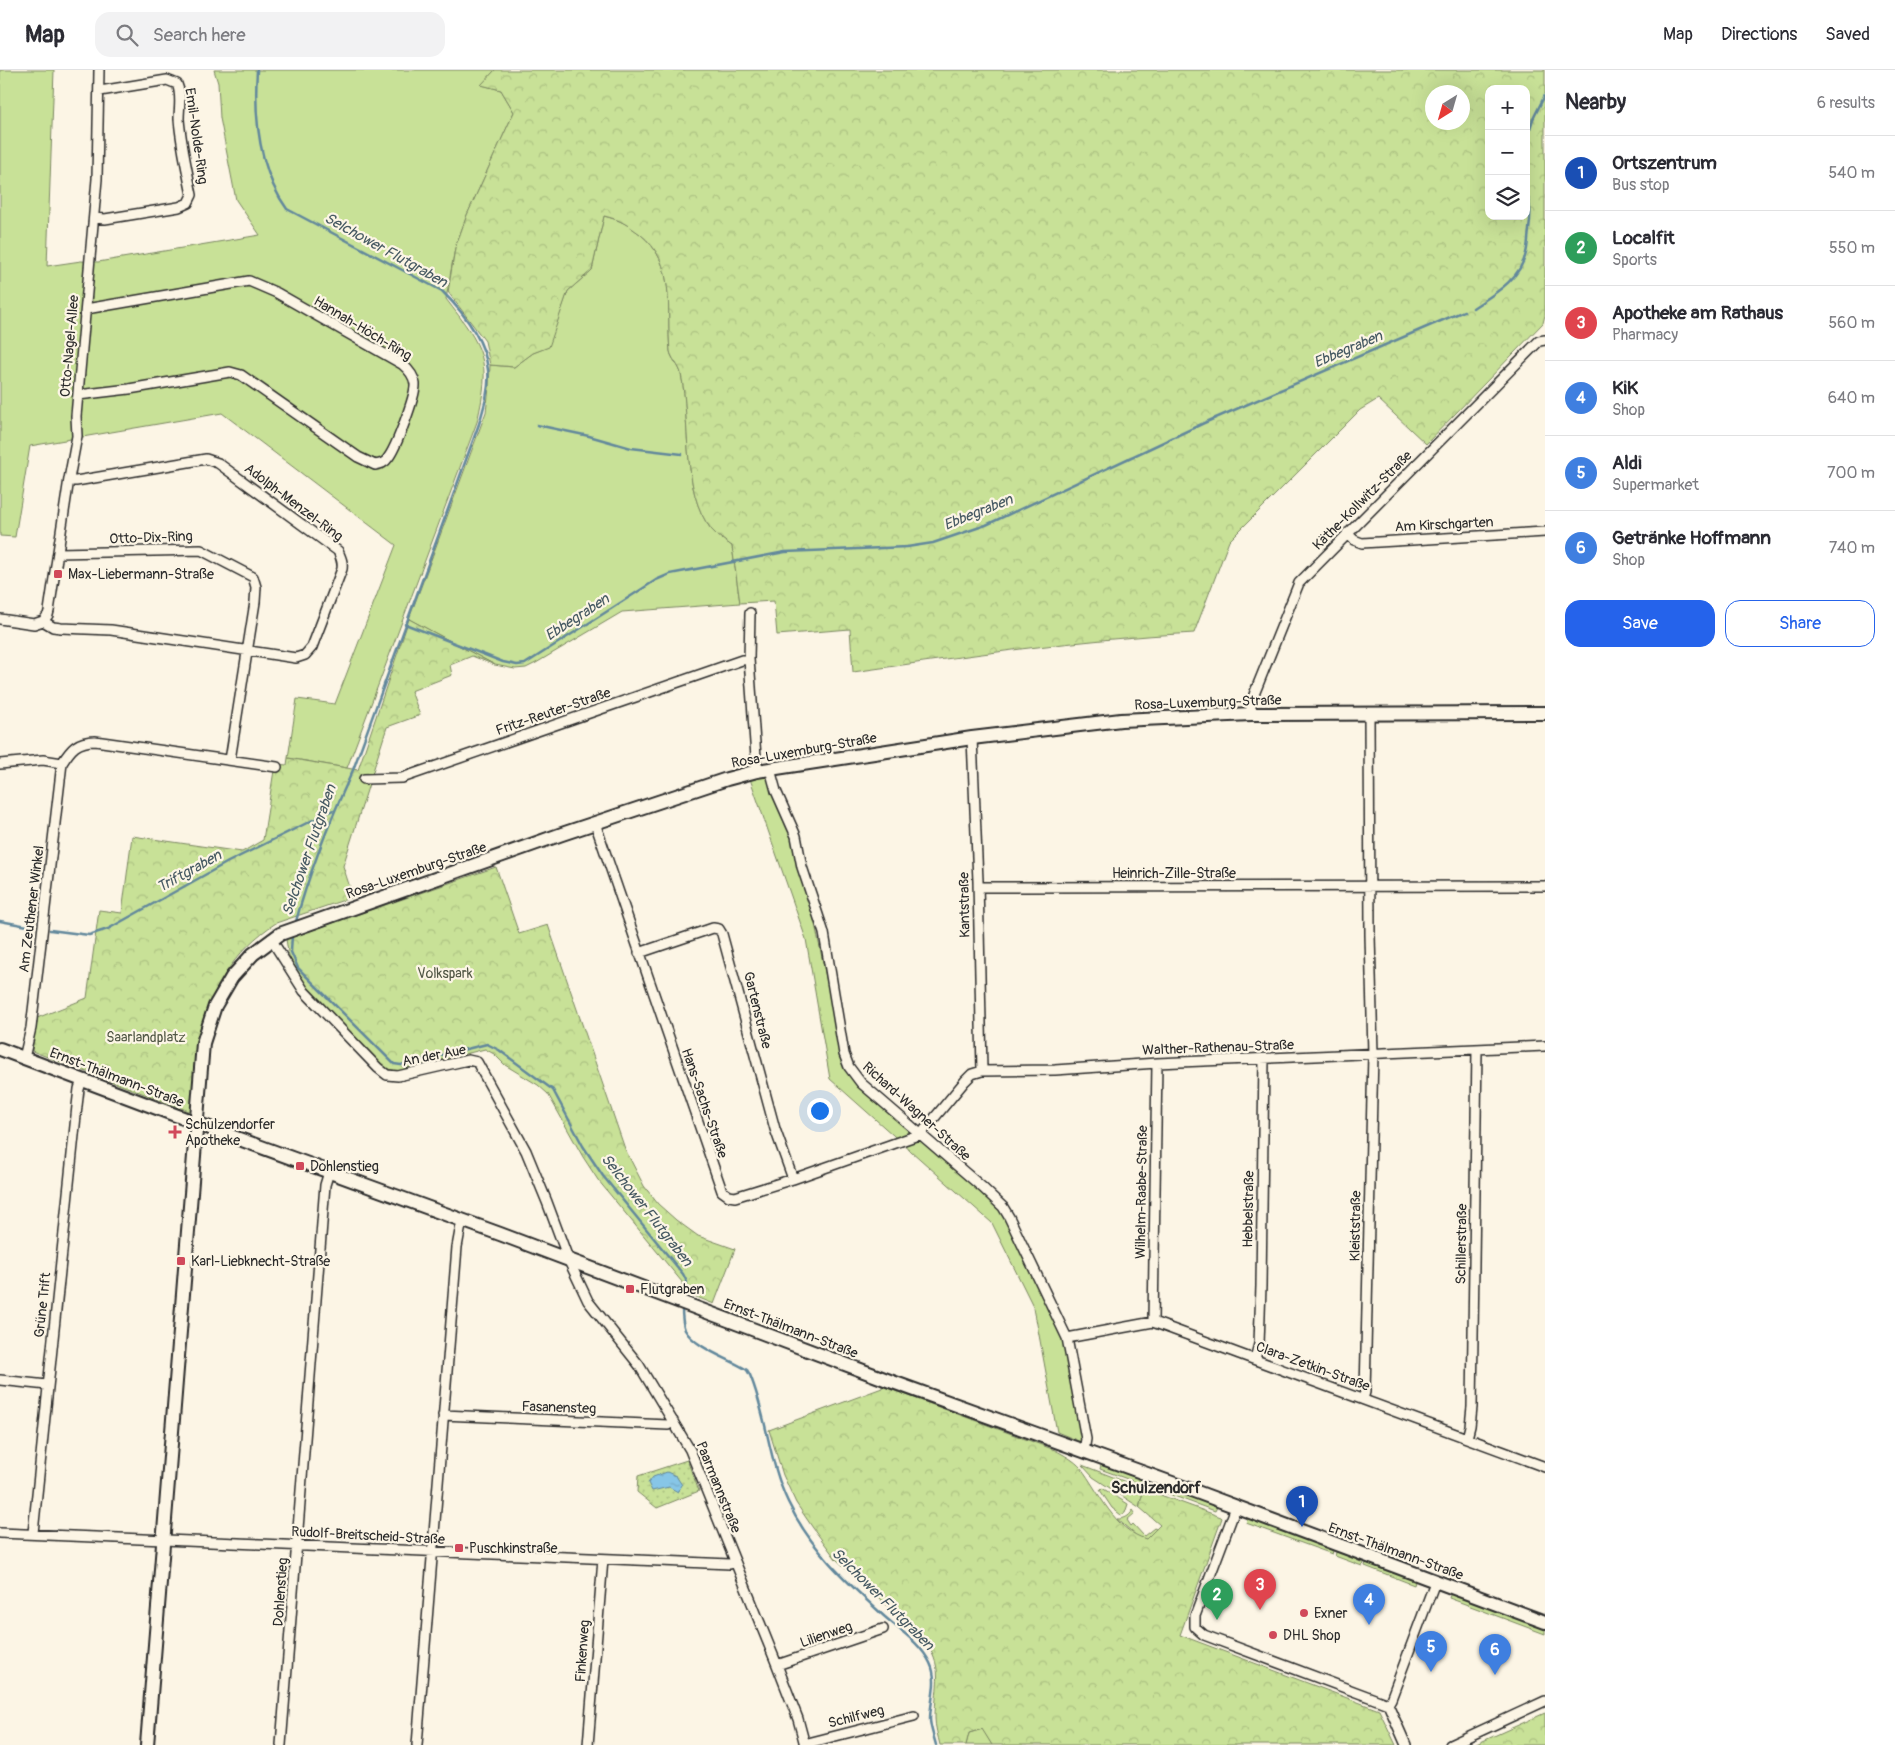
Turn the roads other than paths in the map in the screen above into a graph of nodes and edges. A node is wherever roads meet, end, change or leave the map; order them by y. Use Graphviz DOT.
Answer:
graph roads {
  1 [pos="99,70"];
  2 [pos="100,91"];
  3 [pos="94,218"];
  4 [pos="86,309"];
  5 [pos="1545,340"];
  6 [pos="78,395"];
  7 [pos="69,480"];
  8 [pos="1545,532"];
  9 [pos="1347,533"];
  10 [pos="58,553"];
  11 [pos="750,613"];
  12 [pos="0,619"];
  13 [pos="43,621"];
  14 [pos="247,650"];
  15 [pos="749,659"];
  16 [pos="1545,713"];
  17 [pos="1251,714"];
  18 [pos="1369,714"];
  19 [pos="972,738"];
  20 [pos="230,760"];
  21 [pos="62,763"];
  22 [pos="0,764"];
  23 [pos="277,767"];
  24 [pos="764,770"];
  25 [pos="364,779"];
  26 [pos="595,823"];
  27 [pos="1370,886"];
  28 [pos="1545,886"];
  29 [pos="978,887"];
  30 [pos="271,939"];
  31 [pos="639,953"];
  32 [pos="1545,1046"];
  33 [pos="0,1048"];
  34 [pos="1477,1049"];
  35 [pos="1373,1054"];
  36 [pos="24,1058"];
  37 [pos="1264,1059"];
  38 [pos="1157,1063"];
  39 [pos="982,1071"];
  40 [pos="82,1080"];
  41 [pos="196,1123"];
  42 [pos="920,1134"];
  43 [pos="329,1172"];
  44 [pos="793,1179"];
  45 [pos="462,1220"];
  46 [pos="569,1261"];
  47 [pos="1153,1322"];
  48 [pos="1067,1338"];
  49 [pos="1255,1359"];
  50 [pos="0,1380"];
  51 [pos="47,1385"];
  52 [pos="1363,1399"];
  53 [pos="443,1416"];
  54 [pos="674,1421"];
  55 [pos="1467,1438"];
  56 [pos="1084,1451"];
  57 [pos="1545,1467"];
  58 [pos="1236,1507"];
  59 [pos="33,1533"];
  60 [pos="0,1534"];
  61 [pos="163,1539"];
  62 [pos="297,1544"];
  63 [pos="433,1552"];
  64 [pos="603,1559"];
  65 [pos="734,1563"];
  66 [pos="1435,1582"];
  67 [pos="1545,1622"];
  68 [pos="883,1629"];
  69 [pos="777,1665"];
  70 [pos="1545,1701"];
  71 [pos="1388,1704"];
  72 [pos="914,1716"];
  73 [pos="804,1744"];
  74 [pos="147,1745"];
  75 [pos="281,1745"];
  76 [pos="418,1745"];
  77 [pos="588,1745"];
  78 [pos="1406,1745"];
  79 [pos="1450,1745"];
  1 -- 2 [label="street, Otto-Nagel-Allee"];
  2 -- 3 [label="street, Otto-Nagel-Allee"];
  2 -- 3 [label="street, Emil-Nolde-Ring"];
  3 -- 4 [label="street, Otto-Nagel-Allee"];
  4 -- 6 [label="street, Otto-Nagel-Allee"];
  4 -- 6 [label="street, Hannah-Höch-Ring"];
  5 -- 9 [label="street, Käthe-Kollwitz-Straße"];
  6 -- 7 [label="street, Otto-Nagel-Allee"];
  7 -- 10 [label="street, Otto-Nagel-Allee"];
  7 -- 14 [label="street, Adolph-Menzel-Ring"];
  8 -- 9 [label="street, Am Kirschgarten"];
  9 -- 17 [label="street, Käthe-Kollwitz-Straße"];
  10 -- 13 [label="street, Otto-Nagel-Allee"];
  10 -- 14 [label="street, Otto-Dix-Ring"];
  11 -- 15 [label="street, Richard-Wagner-Straße"];
  12 -- 13 [label="street"];
  13 -- 14 [label="street"];
  14 -- 20 [label="street"];
  15 -- 24 [label="street, Richard-Wagner-Straße"];
  15 -- 25 [label="street, Fritz-Reuter-Straße"];
  16 -- 18 [label="street, Rosa-Luxemburg-Straße"];
  17 -- 18 [label="street, Rosa-Luxemburg-Straße"];
  17 -- 19 [label="street, Rosa-Luxemburg-Straße"];
  18 -- 27 [label="street"];
  19 -- 24 [label="street, Rosa-Luxemburg-Straße"];
  19 -- 29 [label="street, Kantstraße"];
  20 -- 21 [label="street"];
  20 -- 23 [label="street"];
  21 -- 22 [label="street"];
  21 -- 36 [label="street, Am Zeuthener Winkel"];
  24 -- 26 [label="street, Rosa-Luxemburg-Straße"];
  24 -- 42 [label="street, Richard-Wagner-Straße"];
  26 -- 30 [label="street, Rosa-Luxemburg-Straße"];
  26 -- 31 [label="street, Hans-Sachs-Straße"];
  27 -- 28 [label="street, Heinrich-Zille-Straße"];
  27 -- 29 [label="street, Heinrich-Zille-Straße"];
  27 -- 35 [label="street"];
  29 -- 39 [label="street, Kantstraße"];
  30 -- 41 [label="street, Rosa-Luxemburg-Straße"];
  30 -- 46 [label="street, An der Aue"];
  31 -- 44 [label="street, Hans-Sachs-Straße"];
  31 -- 44 [label="street, Gartenstraße"];
  32 -- 34 [label="street, Walther-Rathenau-Straße"];
  33 -- 36 [label="street, Ernst-Thälmann-Straße"];
  34 -- 35 [label="street, Walther-Rathenau-Straße"];
  34 -- 55 [label="street, Schillerstraße"];
  35 -- 37 [label="street, Walther-Rathenau-Straße"];
  35 -- 52 [label="street, Kleiststraße"];
  36 -- 40 [label="street, Ernst-Thälmann-Straße"];
  37 -- 38 [label="street, Walther-Rathenau-Straße"];
  37 -- 49 [label="street, Hebbelstraße"];
  38 -- 39 [label="street, Walther-Rathenau-Straße"];
  38 -- 47 [label="street, Wilhelm-Raabe-Straße"];
  39 -- 42 [label="street"];
  40 -- 41 [label="street, Ernst-Thälmann-Straße"];
  40 -- 51 [label="street, Grüne Trift"];
  41 -- 43 [label="street, Ernst-Thälmann-Straße"];
  41 -- 61 [label="street"];
  42 -- 44 [label="street, Hans-Sachs-Straße"];
  42 -- 48 [label="street, Richard-Wagner-Straße"];
  43 -- 45 [label="street, Ernst-Thälmann-Straße"];
  43 -- 62 [label="street, Dohlenstieg"];
  45 -- 46 [label="street, Ernst-Thälmann-Straße"];
  45 -- 53 [label="street"];
  46 -- 54 [label="street, Paarmannstraße"];
  46 -- 56 [label="street, Ernst-Thälmann-Straße"];
  47 -- 48 [label="street"];
  47 -- 49 [label="street, Clara-Zetkin-Straße"];
  48 -- 56 [label="street, Richard-Wagner-Straße"];
  49 -- 52 [label="street, Clara-Zetkin-Straße"];
  50 -- 51 [label="street"];
  51 -- 59 [label="street, Grüne Trift"];
  52 -- 55 [label="street, Clara-Zetkin-Straße"];
  53 -- 54 [label="street, Fasanensteg"];
  53 -- 63 [label="street"];
  54 -- 65 [label="street, Paarmannstraße"];
  55 -- 57 [label="street, Clara-Zetkin-Straße"];
  56 -- 58 [label="street, Ernst-Thälmann-Straße"];
  58 -- 66 [label="street, Ernst-Thälmann-Straße"];
  58 -- 71 [label="street"];
  59 -- 60 [label="street, Rudolf-Breitscheid-Straße"];
  59 -- 61 [label="street, Rudolf-Breitscheid-Straße"];
  61 -- 62 [label="street, Rudolf-Breitscheid-Straße"];
  61 -- 74 [label="street"];
  62 -- 63 [label="street, Rudolf-Breitscheid-Straße"];
  62 -- 75 [label="street, Dohlenstieg"];
  63 -- 64 [label="street, Rudolf-Breitscheid-Straße"];
  63 -- 76 [label="street"];
  64 -- 65 [label="street, Rudolf-Breitscheid-Straße"];
  64 -- 77 [label="street, Finkenweg"];
  65 -- 69 [label="street, Paarmannstraße"];
  66 -- 67 [label="street, Ernst-Thälmann-Straße"];
  66 -- 71 [label="street"];
  68 -- 69 [label="street, Lilienweg"];
  69 -- 73 [label="street, Paarmannstraße"];
  70 -- 79 [label="street"];
  71 -- 78 [label="street"];
  72 -- 73 [label="street, Schilfweg"];
}
